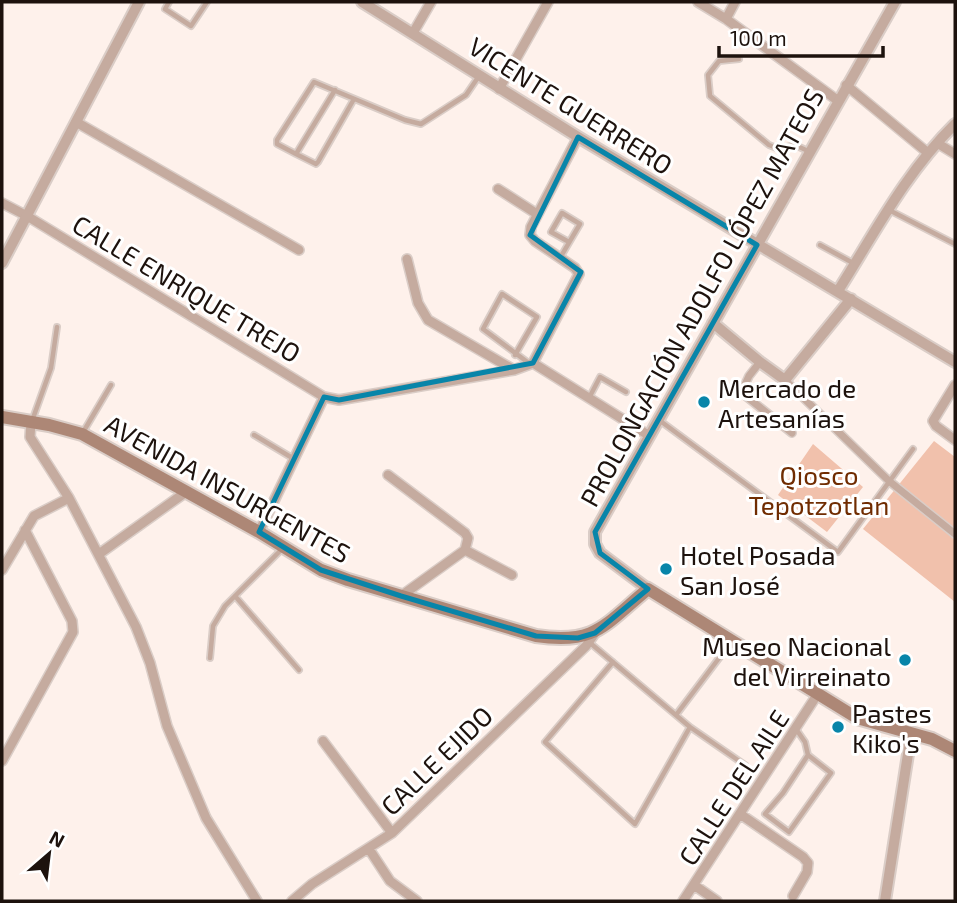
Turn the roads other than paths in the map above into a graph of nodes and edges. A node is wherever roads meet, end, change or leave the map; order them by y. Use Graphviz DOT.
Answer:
graph roads {
  1 [pos="139,2"];
  2 [pos="169,2"];
  3 [pos="207,2"];
  4 [pos="362,2"];
  5 [pos="431,2"];
  6 [pos="548,2"];
  7 [pos="698,2"];
  8 [pos="735,2"];
  9 [pos="895,2"];
  10 [pos="726,19"];
  11 [pos="413,33"];
  12 [pos="738,59"];
  13 [pos="479,75"];
  14 [pos="846,85"];
  15 [pos="499,89"];
  16 [pos="335,90"];
  17 [pos="354,99"];
  18 [pos="838,100"];
  19 [pos="76,122"];
  20 [pos="954,129"];
  21 [pos="578,137"];
  22 [pos="937,143"];
  23 [pos="808,152"];
  24 [pos="928,153"];
  25 [pos="296,154"];
  26 [pos="955,155"];
  27 [pos="498,189"];
  28 [pos="2,203"];
  29 [pos="888,210"];
  30 [pos="537,215"];
  31 [pos="27,216"];
  32 [pos="569,242"];
  33 [pos="757,244"];
  34 [pos="955,244"];
  35 [pos="820,245"];
  36 [pos="299,250"];
  37 [pos="560,258"];
  38 [pos="407,259"];
  39 [pos="2,263"];
  40 [pos="855,264"];
  41 [pos="838,291"];
  42 [pos="851,299"];
  43 [pos="713,323"];
  44 [pos="57,327"];
  45 [pos="515,355"];
  46 [pos="760,362"];
  47 [pos="955,362"];
  48 [pos="531,364"];
  49 [pos="514,370"];
  50 [pos="785,380"];
  51 [pos="111,385"];
  52 [pos="955,385"];
  53 [pos="626,392"];
  54 [pos="324,397"];
  55 [pos="589,399"];
  56 [pos="2,417"];
  57 [pos="659,419"];
  58 [pos="32,422"];
  59 [pos="792,433"];
  60 [pos="82,434"];
  61 [pos="254,435"];
  62 [pos="648,435"];
  63 [pos="955,440"];
  64 [pos="913,449"];
  65 [pos="294,458"];
  66 [pos="388,475"];
  67 [pos="889,481"];
  68 [pos="186,492"];
  69 [pos="69,498"];
  70 [pos="25,530"];
  71 [pos="259,532"];
  72 [pos="955,534"];
  73 [pos="283,547"];
  74 [pos="465,550"];
  75 [pos="99,554"];
  76 [pos="2,570"];
  77 [pos="512,575"];
  78 [pos="648,589"];
  79 [pos="234,596"];
  80 [pos="401,596"];
  81 [pos="592,638"];
  82 [pos="733,640"];
  83 [pos="210,658"];
  84 [pos="613,662"];
  85 [pos="299,670"];
  86 [pos="817,695"];
  87 [pos="676,715"];
  88 [pos="690,727"];
  89 [pos="796,729"];
  90 [pos="911,735"];
  91 [pos="323,741"];
  92 [pos="955,751"];
  93 [pos="808,755"];
  94 [pos="2,761"];
  95 [pos="746,765"];
  96 [pos="740,814"];
  97 [pos="392,833"];
  98 [pos="369,849"];
  99 [pos="694,885"];
  100 [pos="793,896"];
  101 [pos="257,901"];
  102 [pos="292,901"];
  103 [pos="417,901"];
  104 [pos="683,901"];
  105 [pos="717,901"];
  106 [pos="885,901"];
  1 -- 19 [label="street"];
  2 -- 3 [label="lane"];
  4 -- 11 [label="street, VICENTE GUERRERO"];
  5 -- 11 [label="street"];
  6 -- 15 [label="street"];
  7 -- 10 [label="street"];
  8 -- 10 [label="street"];
  9 -- 14 [label="street, PROLONGACIÓN ADOLFO LÓPEZ MATEOS"];
  10 -- 18 [label="street"];
  11 -- 13 [label="street, VICENTE GUERRERO"];
  12 -- 23 [label="lane"];
  13 -- 15 [label="street, VICENTE GUERRERO"];
  13 -- 17 [label="lane"];
  14 -- 18 [label="street, PROLONGACIÓN ADOLFO LÓPEZ MATEOS"];
  14 -- 24 [label="street"];
  15 -- 21 [label="street, VICENTE GUERRERO"];
  16 -- 17 [label="lane"];
  16 -- 25 [label="lane"];
  16 -- 25 [label="lane"];
  17 -- 25 [label="lane"];
  18 -- 23 [label="street, PROLONGACIÓN ADOLFO LÓPEZ MATEOS"];
  19 -- 31 [label="street"];
  19 -- 36 [label="street"];
  20 -- 22 [label="street"];
  21 -- 30 [label="street"];
  21 -- 33 [label="street, VICENTE GUERRERO"];
  22 -- 24 [label="street"];
  22 -- 26 [label="street"];
  23 -- 33 [label="street, PROLONGACIÓN ADOLFO LÓPEZ MATEOS"];
  24 -- 29 [label="street"];
  27 -- 30 [label="street"];
  28 -- 31 [label="street, CALLE ENRIQUE TREJO"];
  29 -- 34 [label="lane"];
  29 -- 40 [label="street"];
  30 -- 37 [label="street"];
  31 -- 39 [label="street"];
  31 -- 54 [label="street, CALLE ENRIQUE TREJO"];
  32 -- 32 [label="lane"];
  32 -- 37 [label="lane"];
  33 -- 41 [label="street, VICENTE GUERRERO"];
  33 -- 43 [label="street, PROLONGACIÓN ADOLFO LÓPEZ MATEOS"];
  35 -- 40 [label="lane"];
  37 -- 48 [label="street"];
  38 -- 49 [label="street"];
  40 -- 41 [label="street"];
  41 -- 42 [label="street, VICENTE GUERRERO"];
  42 -- 47 [label="street, VICENTE GUERRERO"];
  42 -- 50 [label="street"];
  43 -- 46 [label="street"];
  43 -- 57 [label="street, PROLONGACIÓN ADOLFO LÓPEZ MATEOS"];
  44 -- 58 [label="lane"];
  45 -- 45 [label="lane"];
  45 -- 48 [label="lane"];
  46 -- 50 [label="street"];
  46 -- 59 [label="street"];
  48 -- 49 [label="street"];
  48 -- 55 [label="street"];
  49 -- 54 [label="street"];
  50 -- 67 [label="street"];
  51 -- 60 [label="lane"];
  52 -- 63 [label="street"];
  53 -- 55 [label="lane"];
  54 -- 65 [label="street"];
  55 -- 62 [label="street"];
  56 -- 58 [label="main road, AVENIDA INSURGENTES"];
  57 -- 62 [label="street, PROLONGACIÓN ADOLFO LÓPEZ MATEOS"];
  57 -- 67 [label="lane"];
  58 -- 60 [label="main road, AVENIDA INSURGENTES"];
  58 -- 69 [label="street"];
  60 -- 68 [label="main road, AVENIDA INSURGENTES"];
  61 -- 65 [label="lane"];
  62 -- 78 [label="street, PROLONGACIÓN ADOLFO LÓPEZ MATEOS"];
  64 -- 67 [label="lane"];
  65 -- 71 [label="street"];
  66 -- 74 [label="street"];
  67 -- 72 [label="street"];
  68 -- 71 [label="main road, AVENIDA INSURGENTES"];
  68 -- 75 [label="street"];
  69 -- 70 [label="street"];
  69 -- 75 [label="street"];
  70 -- 76 [label="street"];
  70 -- 94 [label="street"];
  71 -- 73 [label="main road, AVENIDA INSURGENTES"];
  73 -- 79 [label="lane"];
  73 -- 80 [label="main road, AVENIDA INSURGENTES"];
  74 -- 77 [label="street"];
  74 -- 80 [label="street"];
  75 -- 101 [label="street"];
  78 -- 81 [label="main road, AVENIDA INSURGENTES"];
  78 -- 82 [label="main road"];
  79 -- 83 [label="lane"];
  79 -- 85 [label="lane"];
  80 -- 81 [label="main road, AVENIDA INSURGENTES"];
  81 -- 84 [label="lane"];
  81 -- 97 [label="street, CALLE EJIDO"];
  82 -- 86 [label="main road"];
  82 -- 87 [label="lane"];
  84 -- 87 [label="lane"];
  84 -- 88 [label="lane"];
  86 -- 89 [label="street, CALLE DEL AILE"];
  86 -- 90 [label="main road"];
  87 -- 88 [label="lane"];
  88 -- 95 [label="lane"];
  89 -- 93 [label="lane"];
  89 -- 96 [label="street, CALLE DEL AILE"];
  90 -- 92 [label="main road"];
  90 -- 106 [label="street"];
  91 -- 97 [label="street"];
  93 -- 93 [label="lane"];
  96 -- 99 [label="street, CALLE DEL AILE"];
  96 -- 100 [label="street"];
  97 -- 98 [label="street, CALLE EJIDO"];
  98 -- 102 [label="street, CALLE EJIDO"];
  98 -- 103 [label="street"];
  99 -- 104 [label="street, CALLE DEL AILE"];
  99 -- 105 [label="street"];
}
